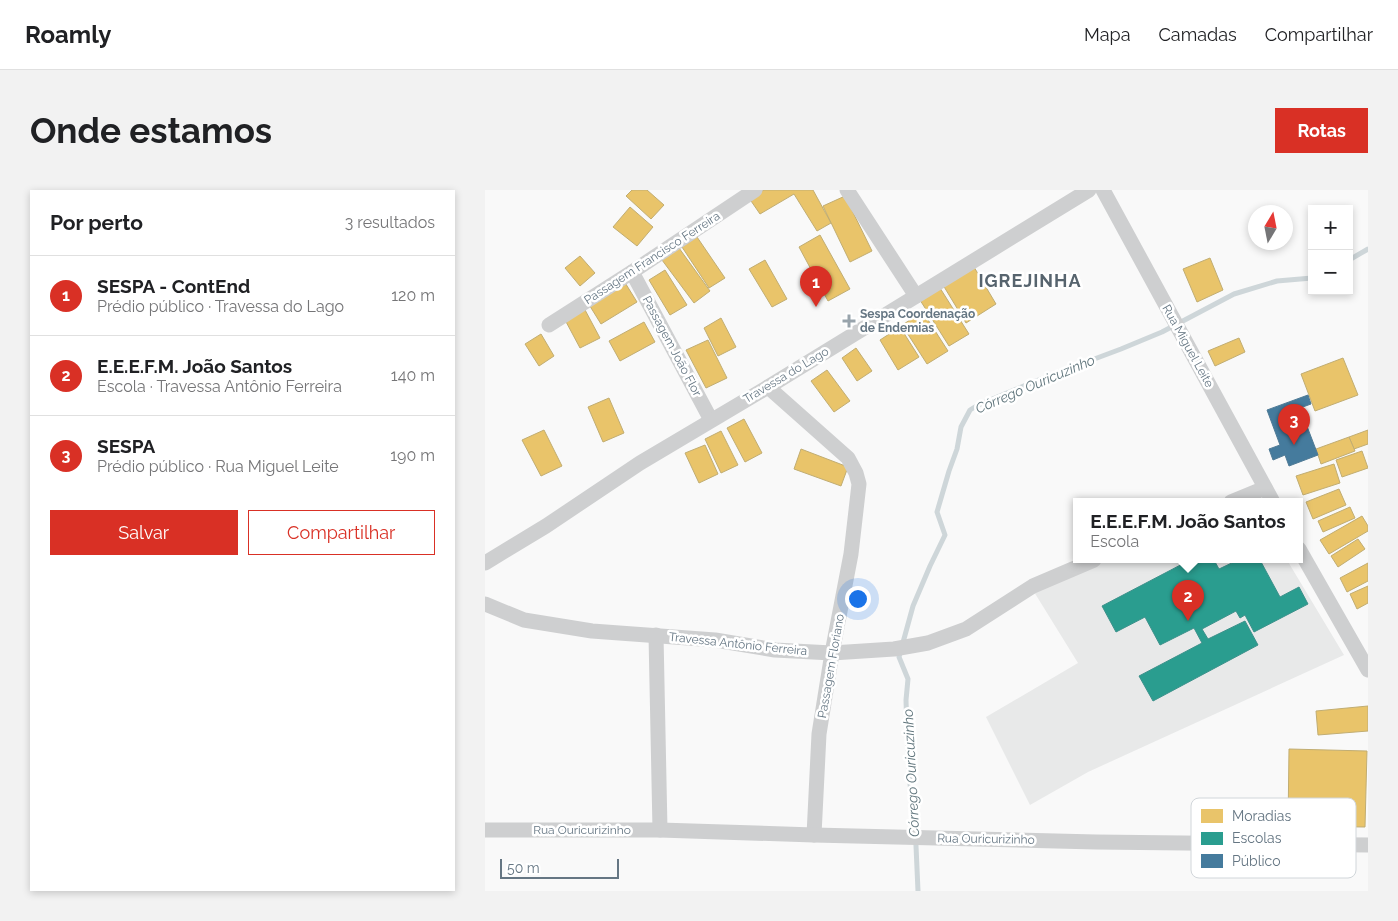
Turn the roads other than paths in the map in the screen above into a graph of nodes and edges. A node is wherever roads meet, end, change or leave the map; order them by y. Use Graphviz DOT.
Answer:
graph roads {
  1 [pos="755,190"];
  2 [pos="847,190"];
  3 [pos="1089,190"];
  4 [pos="1103,190"];
  5 [pos="632,272"];
  6 [pos="916,296"];
  7 [pos="549,325"];
  8 [pos="768,387"];
  9 [pos="711,420"];
  10 [pos="1265,488"];
  11 [pos="1241,498"];
  12 [pos="1271,498"];
  13 [pos="1303,556"];
  14 [pos="485,563"];
  15 [pos="1087,563"];
  16 [pos="485,604"];
  17 [pos="656,635"];
  18 [pos="832,653"];
  19 [pos="1368,670"];
  20 [pos="485,830"];
  21 [pos="660,830"];
  22 [pos="815,835"];
  23 [pos="1191,842"];
  1 -- 5 [label="street, Passagem Francisco Ferreira"];
  2 -- 6 [label="street"];
  3 -- 6 [label="street, Travessa do Lago"];
  4 -- 10 [label="street, Rua Miguel Leite"];
  5 -- 7 [label="street, Passagem Francisco Ferreira"];
  5 -- 9 [label="street, Passagem João Flor"];
  6 -- 8 [label="street, Travessa do Lago"];
  8 -- 9 [label="street, Travessa do Lago"];
  8 -- 18 [label="street, Passagem Floriano"];
  9 -- 14 [label="street, Travessa do Lago"];
  10 -- 11 [label="street"];
  10 -- 12 [label="street, Rua Miguel Leite"];
  13 -- 19 [label="street"];
  15 -- 18 [label="street, Travessa Antônio Ferreira"];
  16 -- 17 [label="street, Travessa Antônio Ferreira"];
  17 -- 18 [label="street, Travessa Antônio Ferreira"];
  17 -- 21 [label="street"];
  18 -- 22 [label="street, Passagem Floriano"];
  20 -- 21 [label="street, Rua Ouricurizinho"];
  21 -- 22 [label="street, Rua Ouricurizinho"];
  22 -- 23 [label="street, Rua Ouricurizinho"];
}
